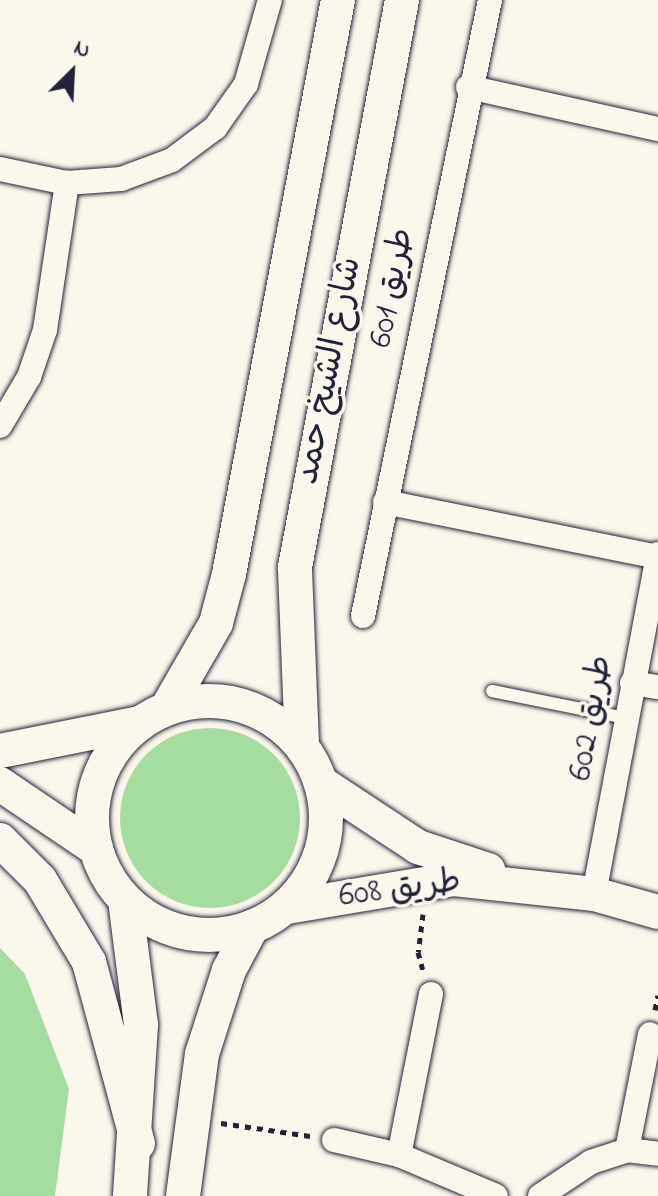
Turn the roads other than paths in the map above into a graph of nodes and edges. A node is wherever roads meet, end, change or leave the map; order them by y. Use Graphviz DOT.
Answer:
graph roads {
  1 [pos="270,0"];
  2 [pos="338,0"];
  3 [pos="402,0"];
  4 [pos="490,0"];
  5 [pos="468,87"];
  6 [pos="658,129"];
  7 [pos="0,169"];
  8 [pos="67,183"];
  9 [pos="0,426"];
  10 [pos="385,502"];
  11 [pos="658,556"];
  12 [pos="363,616"];
  13 [pos="632,683"];
  14 [pos="658,687"];
  15 [pos="492,691"];
  16 [pos="154,715"];
  17 [pos="626,718"];
  18 [pos="302,745"];
  19 [pos="0,751"];
  20 [pos="321,783"];
  21 [pos="0,784"];
  22 [pos="0,840"];
  23 [pos="96,849"];
  24 [pos="578,891"];
  25 [pos="125,900"];
  26 [pos="287,907"];
  27 [pos="658,912"];
  28 [pos="252,927"];
  29 [pos="431,994"];
  30 [pos="650,1034"];
  31 [pos="334,1140"];
  32 [pos="138,1143"];
  33 [pos="627,1150"];
  34 [pos="658,1154"];
  35 [pos="399,1155"];
  36 [pos="130,1196"];
  37 [pos="183,1196"];
  38 [pos="496,1196"];
  39 [pos="540,1196"];
  1 -- 8 [label="street"];
  2 -- 16 [label="main road, شارع الشيخ حمد"];
  3 -- 18 [label="main road, شارع الشيخ حمد"];
  4 -- 5 [label="street, طريق 601"];
  5 -- 6 [label="street"];
  5 -- 10 [label="street, طريق 601"];
  7 -- 8 [label="street"];
  8 -- 9 [label="street"];
  10 -- 11 [label="street"];
  10 -- 12 [label="street, طريق 601"];
  11 -- 13 [label="street, طريق 602"];
  13 -- 14 [label="street"];
  13 -- 17 [label="street, طريق 602"];
  15 -- 17 [label="lane"];
  16 -- 18 [label="main road"];
  16 -- 19 [label="main road"];
  16 -- 23 [label="main road"];
  17 -- 24 [label="street, طريق 602"];
  18 -- 20 [label="main road"];
  20 -- 24 [label="main road, طريق 608"];
  20 -- 26 [label="main road"];
  21 -- 23 [label="main road"];
  22 -- 32 [label="main road"];
  23 -- 25 [label="main road"];
  24 -- 26 [label="main road, طريق 608"];
  24 -- 27 [label="main road, طريق 608"];
  25 -- 28 [label="main road"];
  25 -- 32 [label="main road"];
  26 -- 28 [label="main road"];
  28 -- 37 [label="main road"];
  29 -- 35 [label="street"];
  30 -- 33 [label="street"];
  31 -- 35 [label="street"];
  32 -- 36 [label="main road"];
  33 -- 34 [label="street"];
  33 -- 39 [label="street"];
  35 -- 38 [label="street"];
}
